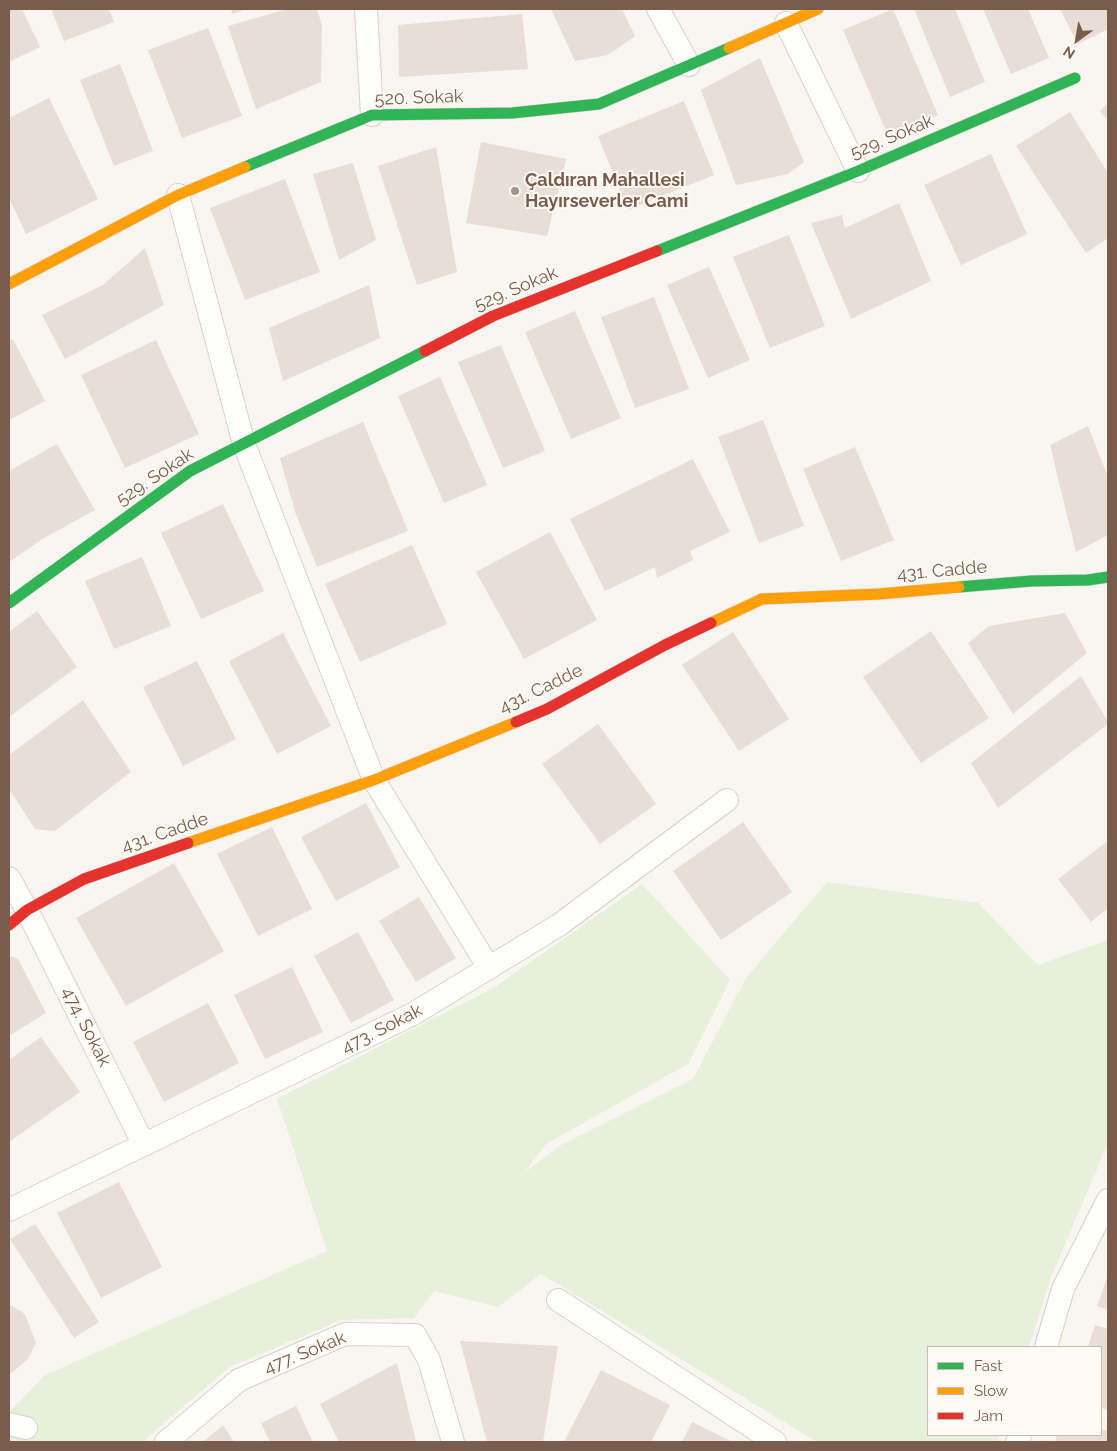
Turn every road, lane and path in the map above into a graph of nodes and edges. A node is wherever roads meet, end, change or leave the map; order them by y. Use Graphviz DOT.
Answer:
graph roads {
  1 [pos="366,9"];
  2 [pos="658,9"];
  3 [pos="818,9"];
  4 [pos="786,23"];
  5 [pos="689,65"];
  6 [pos="1075,78"];
  7 [pos="372,115"];
  8 [pos="858,171"];
  9 [pos="178,195"];
  10 [pos="9,284"];
  11 [pos="244,444"];
  12 [pos="1108,577"];
  13 [pos="9,603"];
  14 [pos="374,780"];
  15 [pos="727,800"];
  16 [pos="9,878"];
  17 [pos="27,910"];
  18 [pos="9,925"];
  19 [pos="489,968"];
  20 [pos="144,1145"];
  21 [pos="1108,1200"];
  22 [pos="9,1210"];
  23 [pos="558,1300"];
  24 [pos="1046,1346"];
  25 [pos="166,1442"];
  26 [pos="453,1442"];
  27 [pos="775,1442"];
  1 -- 7 [label="street"];
  2 -- 5 [label="street"];
  3 -- 4 [label="street, 520. Sokak"];
  4 -- 5 [label="street, 520. Sokak"];
  4 -- 8 [label="street"];
  5 -- 7 [label="street, 520. Sokak"];
  6 -- 8 [label="street, 529. Sokak"];
  7 -- 9 [label="street, 520. Sokak"];
  8 -- 11 [label="street, 529. Sokak"];
  9 -- 10 [label="street, 520. Sokak"];
  9 -- 11 [label="street"];
  11 -- 13 [label="street, 529. Sokak"];
  11 -- 14 [label="street"];
  12 -- 14 [label="street, 431. Cadde"];
  14 -- 17 [label="street, 431. Cadde"];
  14 -- 19 [label="street"];
  15 -- 19 [label="street, 473. Sokak"];
  16 -- 17 [label="street, 474. Sokak"];
  17 -- 18 [label="street, 431. Cadde"];
  17 -- 20 [label="street, 474. Sokak"];
  19 -- 20 [label="street, 473. Sokak"];
  20 -- 22 [label="street, 473. Sokak"];
  21 -- 24 [label="street"];
  23 -- 27 [label="street"];
  25 -- 26 [label="street, 477. Sokak"];
}
